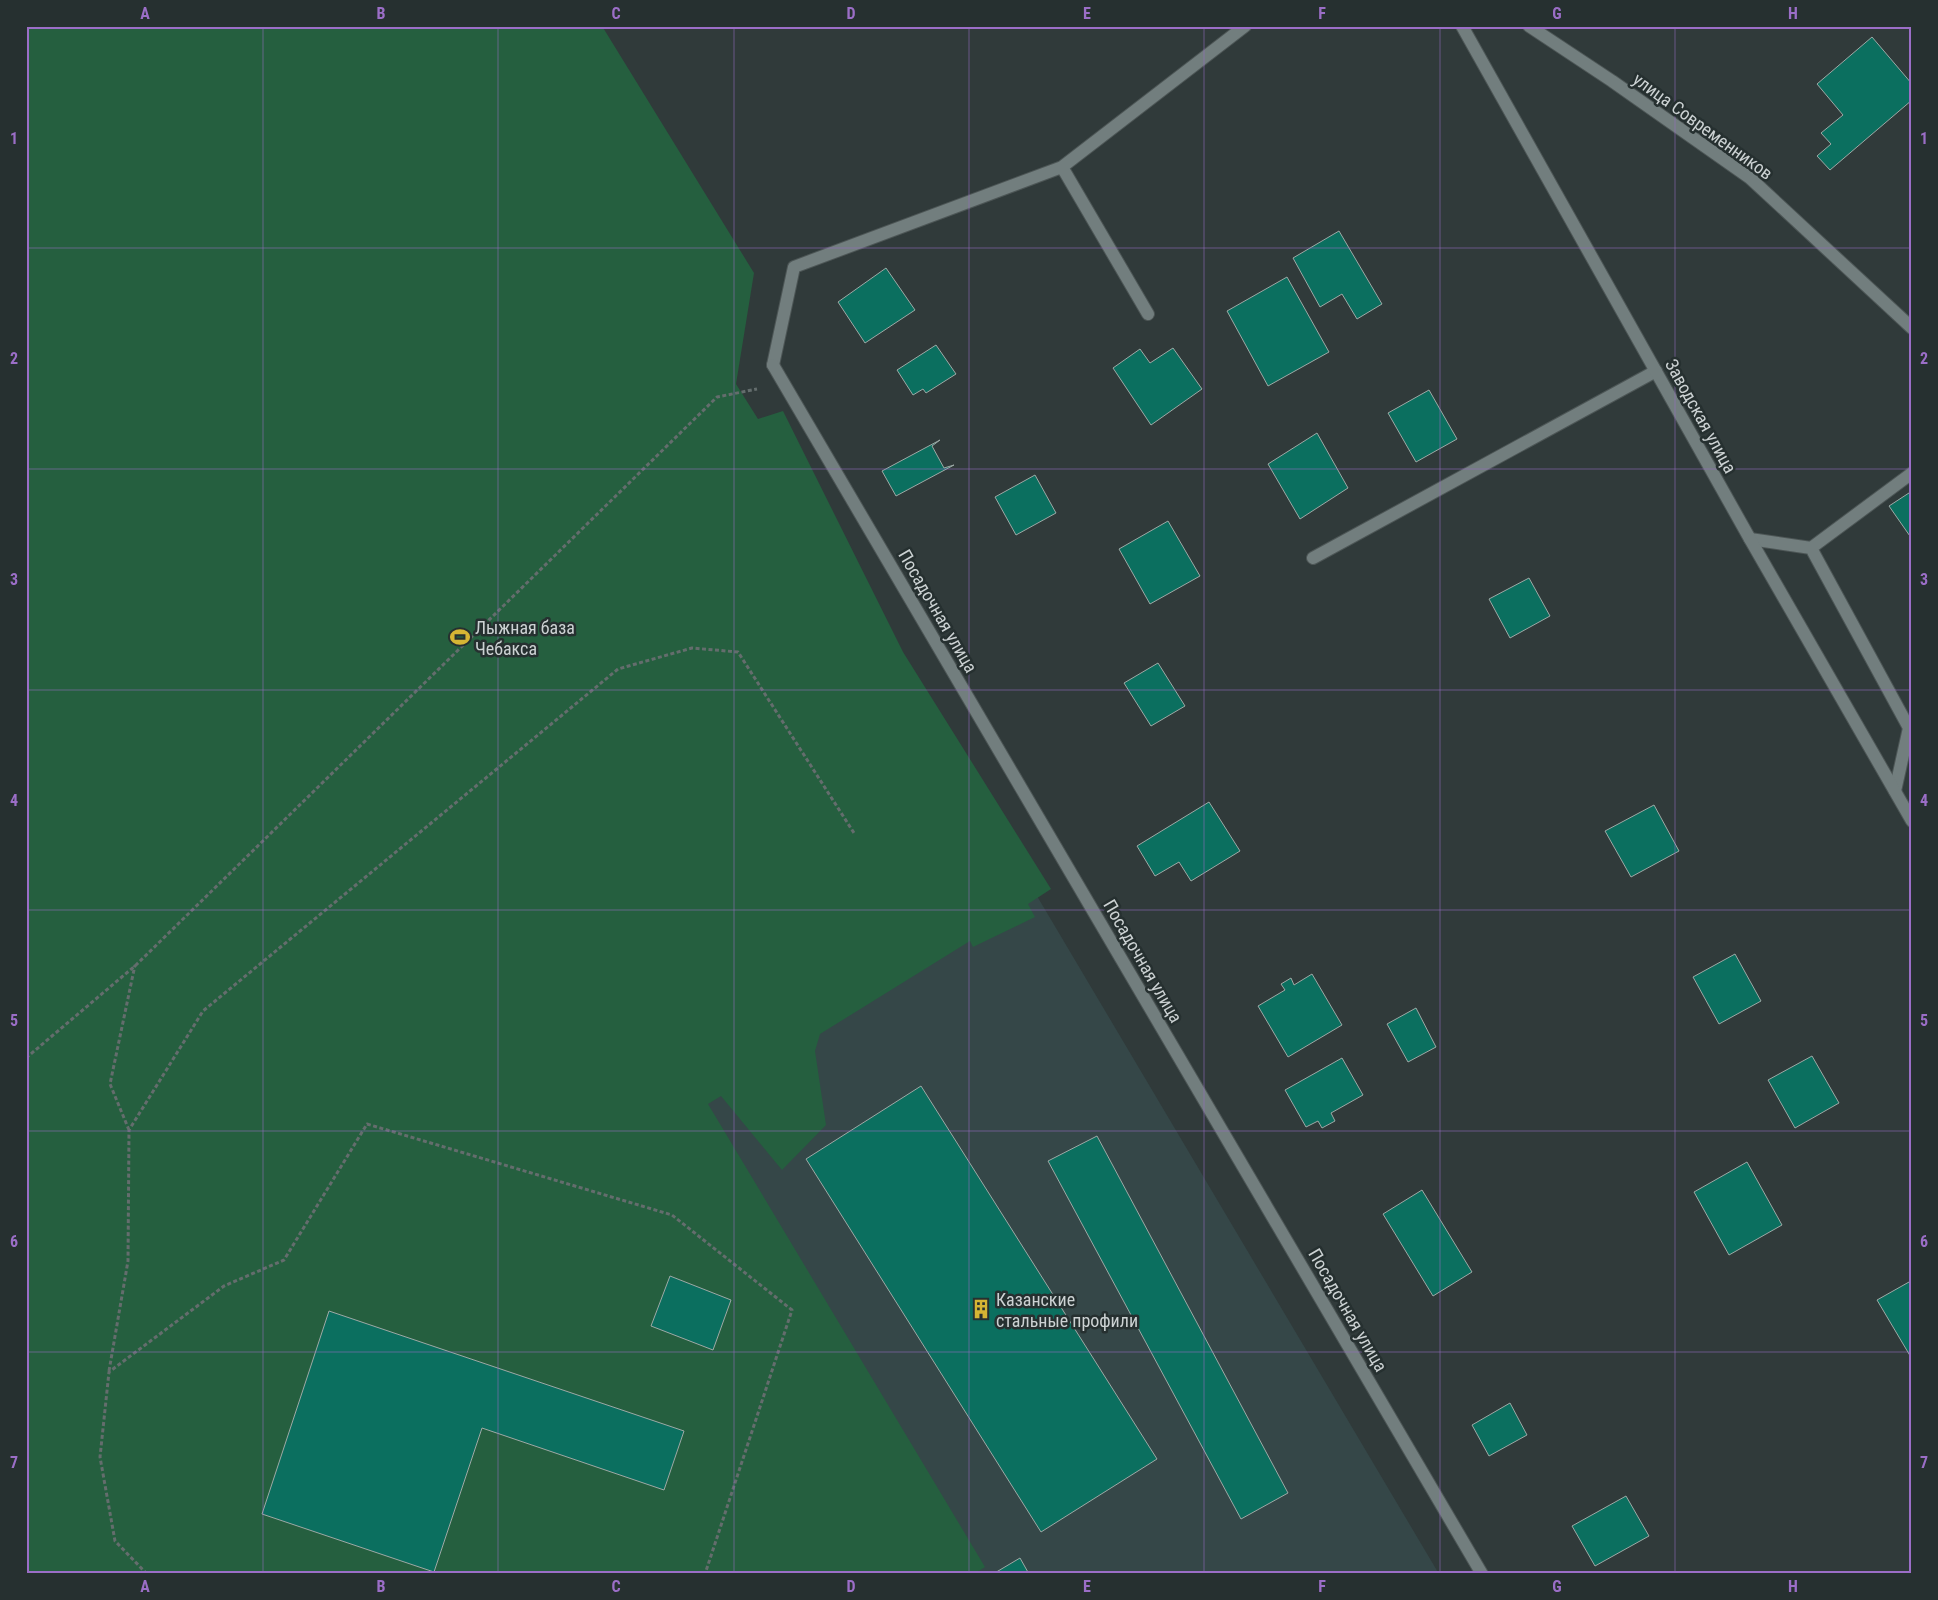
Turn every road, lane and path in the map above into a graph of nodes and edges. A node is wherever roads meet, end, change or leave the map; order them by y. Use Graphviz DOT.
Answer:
graph roads {
  1 [pos="1245,26"];
  2 [pos="1462,26"];
  3 [pos="1529,26"];
  4 [pos="1062,167"];
  5 [pos="1148,314"];
  6 [pos="1912,328"];
  7 [pos="1656,371"];
  8 [pos="783,383"];
  9 [pos="1912,473"];
  10 [pos="1750,539"];
  11 [pos="1811,548"];
  12 [pos="1312,558"];
  13 [pos="1895,791"];
  14 [pos="1912,821"];
  15 [pos="854,833"];
  16 [pos="136,965"];
  17 [pos="26,1058"];
  18 [pos="129,1130"];
  19 [pos="109,1372"];
  20 [pos="147,1574"];
  21 [pos="705,1574"];
  22 [pos="1482,1574"];
  1 -- 4 [label="street"];
  2 -- 7 [label="street, Заводская улица"];
  3 -- 6 [label="street, улица Современников"];
  4 -- 5 [label="street"];
  4 -- 8 [label="street, Посадочная улица"];
  7 -- 10 [label="street, Заводская улица"];
  7 -- 12 [label="street"];
  8 -- 16 [label="path"];
  8 -- 22 [label="street, Посадочная улица"];
  9 -- 11 [label="street"];
  10 -- 11 [label="street"];
  10 -- 13 [label="street, Заводская улица"];
  11 -- 13 [label="street"];
  13 -- 14 [label="street, Заводская улица"];
  15 -- 18 [label="path"];
  16 -- 17 [label="path"];
  16 -- 18 [label="path"];
  18 -- 19 [label="path"];
  19 -- 20 [label="path"];
  19 -- 21 [label="path"];
}
